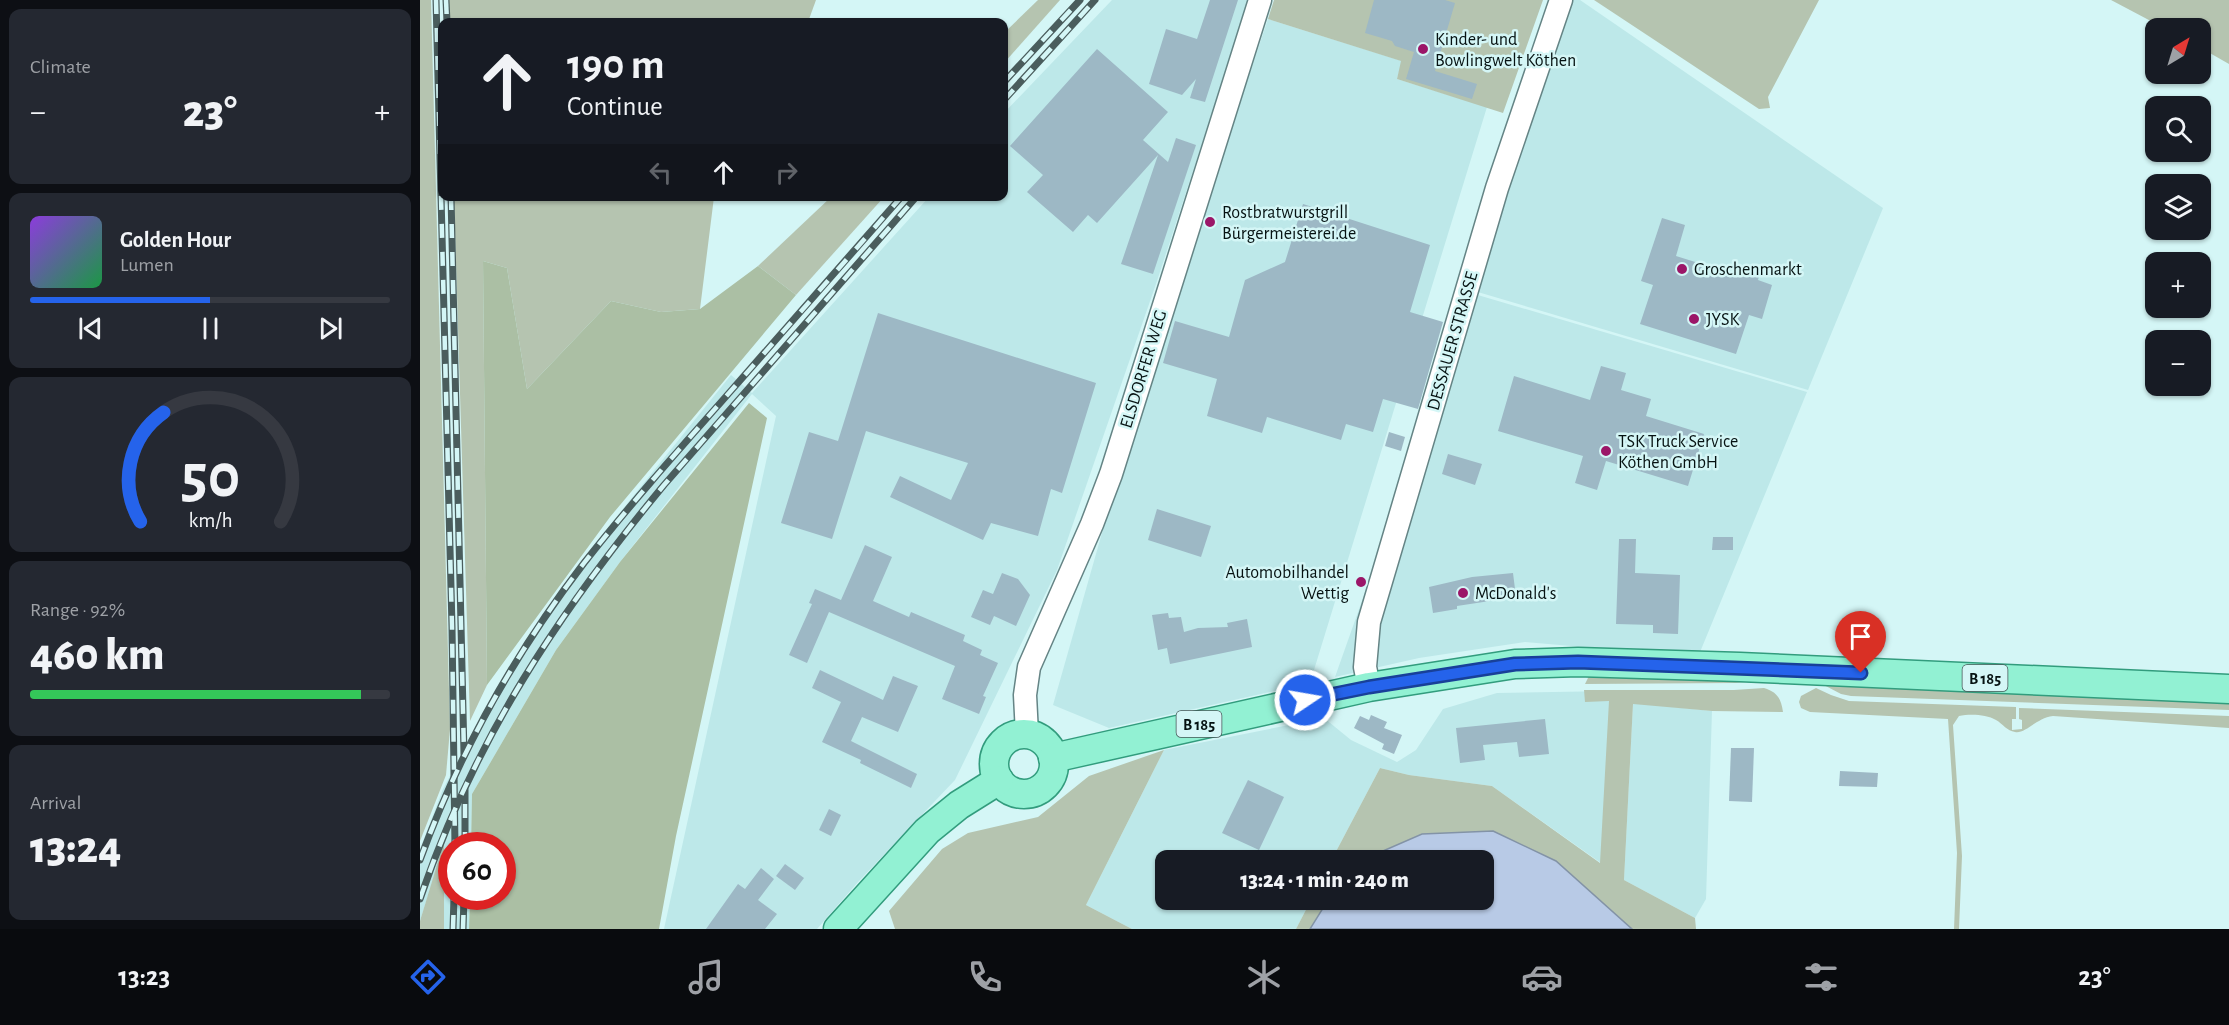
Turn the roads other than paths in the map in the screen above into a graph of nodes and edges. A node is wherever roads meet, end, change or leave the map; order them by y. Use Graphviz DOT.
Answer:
graph roads {
  1 [pos="1260,0"];
  2 [pos="1561,0"];
  3 [pos="1369,687"];
  4 [pos="2229,689"];
  5 [pos="1027,734"];
  6 [pos="1053,758"];
  7 [pos="999,780"];
  8 [pos="838,929"];
  1 -- 5 [label="street, ELSDORFER WEG"];
  2 -- 3 [label="street, DESSAUER STRASSE"];
  3 -- 4 [label="main road, B 185"];
  3 -- 6 [label="main road, B 185"];
  5 -- 6 [label="main road"];
  5 -- 7 [label="main road"];
  6 -- 7 [label="main road"];
  7 -- 8 [label="main road"];
}
